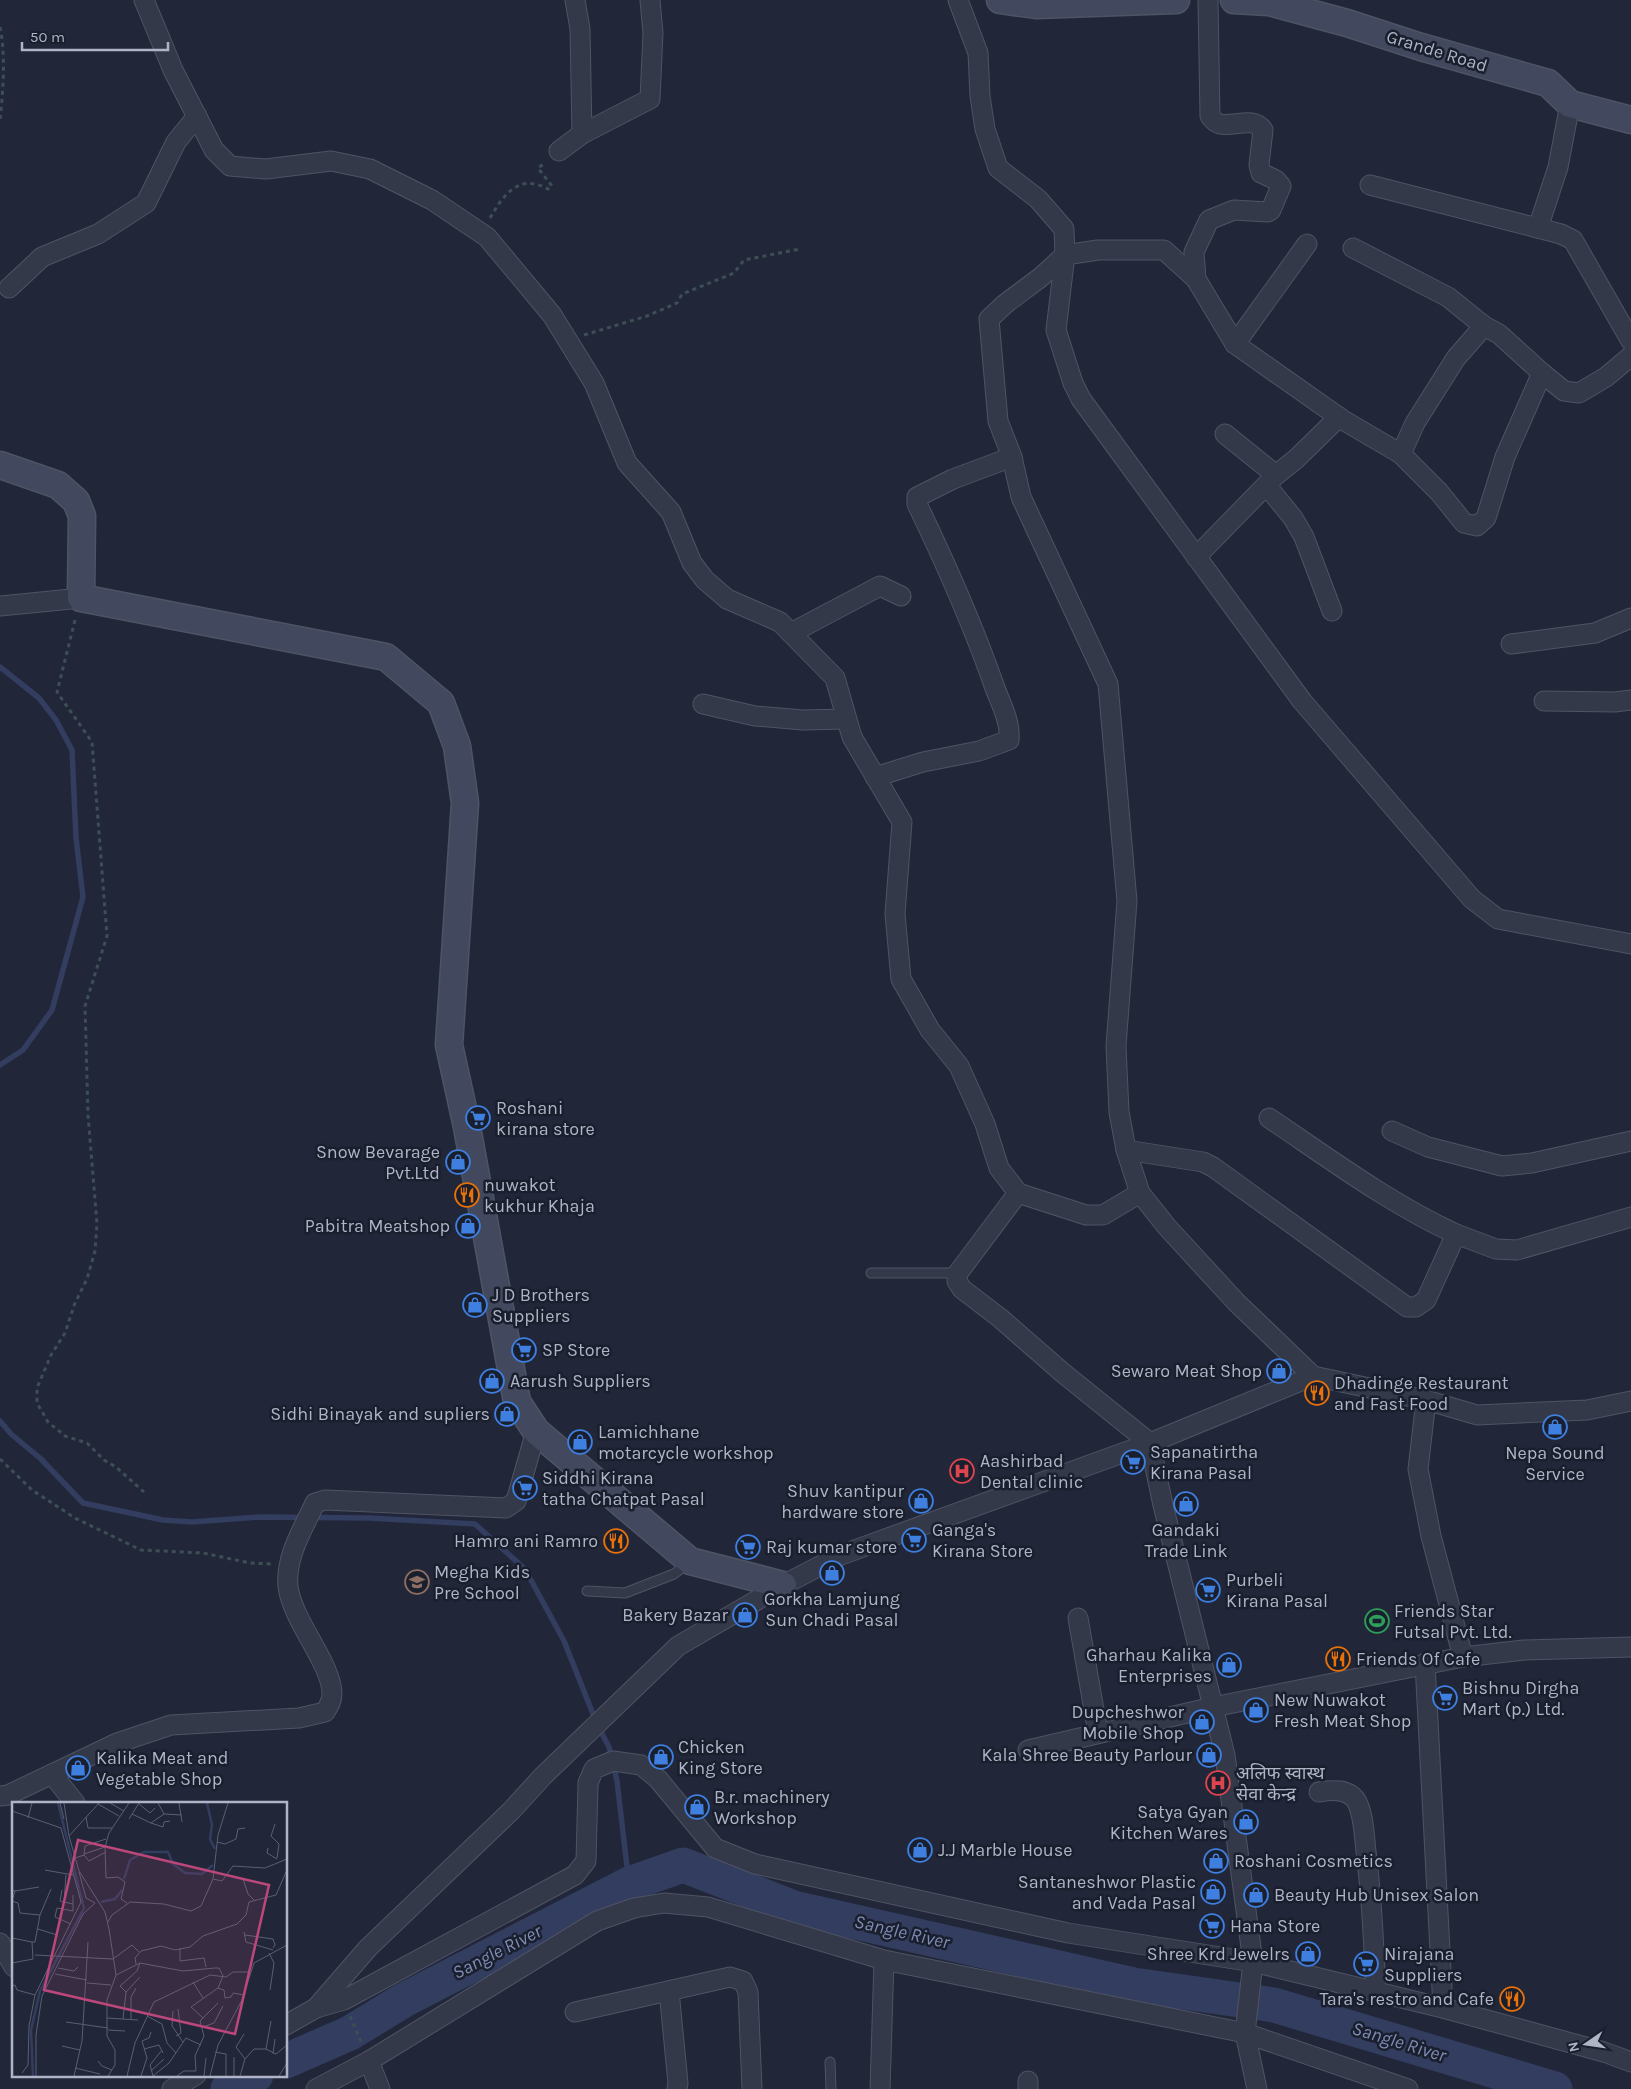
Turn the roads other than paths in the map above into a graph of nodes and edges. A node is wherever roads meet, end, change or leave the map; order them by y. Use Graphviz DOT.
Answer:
graph roads {
  1 [pos="144,0"];
  2 [pos="576,0"];
  3 [pos="650,0"];
  4 [pos="958,0"];
  5 [pos="1000,0"];
  6 [pos="1176,0"];
  7 [pos="1208,0"];
  8 [pos="1234,0"];
  9 [pos="1570,104"];
  10 [pos="197,116"];
  11 [pos="1631,120"];
  12 [pos="582,134"];
  13 [pos="559,151"];
  14 [pos="1370,185"];
  15 [pos="1538,228"];
  16 [pos="1307,244"];
  17 [pos="1353,248"];
  18 [pos="1065,255"];
  19 [pos="1196,279"];
  20 [pos="9,288"];
  21 [pos="1484,326"];
  22 [pos="1631,341"];
  23 [pos="1235,344"];
  24 [pos="1631,356"];
  25 [pos="1542,373"];
  26 [pos="1339,417"];
  27 [pos="1225,434"];
  28 [pos="1401,454"];
  29 [pos="1012,457"];
  30 [pos="0,466"];
  31 [pos="1271,480"];
  32 [pos="1196,557"];
  33 [pos="901,596"];
  34 [pos="81,598"];
  35 [pos="0,606"];
  36 [pos="1332,611"];
  37 [pos="1631,618"];
  38 [pos="791,633"];
  39 [pos="1511,644"];
  40 [pos="1631,700"];
  41 [pos="1544,701"];
  42 [pos="703,704"];
  43 [pos="846,719"];
  44 [pos="875,777"];
  45 [pos="1631,944"];
  46 [pos="1269,1118"];
  47 [pos="1392,1131"];
  48 [pos="1631,1141"];
  49 [pos="1126,1150"];
  50 [pos="1018,1193"];
  51 [pos="1140,1193"];
  52 [pos="1631,1217"];
  53 [pos="1456,1234"];
  54 [pos="871,1273"];
  55 [pos="958,1273"];
  56 [pos="1313,1376"];
  57 [pos="1426,1400"];
  58 [pos="1631,1401"];
  59 [pos="536,1431"];
  60 [pos="1150,1443"];
  61 [pos="690,1561"];
  62 [pos="783,1585"];
  63 [pos="587,1591"];
  64 [pos="1078,1618"];
  65 [pos="1631,1646"];
  66 [pos="1463,1657"];
  67 [pos="1426,1663"];
  68 [pos="1213,1707"];
  69 [pos="1098,1733"];
  70 [pos="1028,1750"];
  71 [pos="52,1774"];
  72 [pos="1319,1792"];
  73 [pos="7,1798"];
  74 [pos="74,1802"];
  75 [pos="0,1943"];
  76 [pos="884,1960"];
  77 [pos="12,1964"];
  78 [pos="1252,1968"];
  79 [pos="669,1991"];
  80 [pos="1376,1992"];
  81 [pos="316,2008"];
  82 [pos="1443,2008"];
  83 [pos="575,2012"];
  84 [pos="288,2023"];
  85 [pos="1246,2026"];
  86 [pos="369,2061"];
  87 [pos="830,2062"];
  88 [pos="1631,2062"];
  89 [pos="193,2076"];
  90 [pos="172,2089"];
  91 [pos="316,2089"];
  92 [pos="380,2089"];
  93 [pos="677,2089"];
  94 [pos="752,2089"];
  95 [pos="831,2089"];
  96 [pos="880,2089"];
  97 [pos="1257,2089"];
  98 [pos="1408,2089"];
  1 -- 10 [label="street"];
  2 -- 12 [label="street"];
  3 -- 12 [label="street"];
  4 -- 18 [label="street"];
  5 -- 6 [label="street"];
  7 -- 19 [label="street"];
  8 -- 9 [label="street, Grande Road"];
  9 -- 11 [label="street, Grande Road"];
  9 -- 15 [label="street"];
  10 -- 20 [label="street"];
  10 -- 38 [label="street"];
  12 -- 13 [label="street"];
  14 -- 15 [label="street"];
  15 -- 22 [label="street"];
  16 -- 23 [label="street"];
  17 -- 21 [label="street"];
  18 -- 19 [label="street"];
  18 -- 29 [label="street"];
  18 -- 32 [label="street"];
  19 -- 23 [label="street"];
  21 -- 25 [label="street"];
  21 -- 28 [label="street"];
  23 -- 26 [label="street"];
  24 -- 25 [label="street"];
  25 -- 28 [label="street"];
  26 -- 28 [label="street"];
  26 -- 31 [label="street"];
  27 -- 31 [label="street"];
  29 -- 44 [label="street"];
  29 -- 49 [label="street"];
  30 -- 34 [label="street"];
  31 -- 32 [label="street"];
  31 -- 36 [label="street"];
  32 -- 45 [label="street"];
  33 -- 38 [label="street"];
  34 -- 35 [label="street"];
  34 -- 59 [label="street"];
  37 -- 39 [label="street"];
  38 -- 43 [label="street"];
  40 -- 41 [label="street"];
  42 -- 43 [label="street"];
  43 -- 44 [label="street"];
  44 -- 50 [label="street"];
  46 -- 53 [label="street"];
  47 -- 48 [label="street"];
  49 -- 51 [label="street"];
  49 -- 53 [label="street"];
  50 -- 51 [label="street"];
  50 -- 55 [label="street"];
  51 -- 56 [label="street"];
  52 -- 53 [label="street"];
  54 -- 55 [label="lane"];
  55 -- 60 [label="street"];
  56 -- 57 [label="street"];
  56 -- 60 [label="street"];
  57 -- 58 [label="street"];
  57 -- 66 [label="street"];
  59 -- 61 [label="street"];
  59 -- 71 [label="street"];
  60 -- 62 [label="street"];
  60 -- 68 [label="street"];
  61 -- 62 [label="street"];
  61 -- 63 [label="lane"];
  62 -- 81 [label="street"];
  64 -- 69 [label="street"];
  65 -- 66 [label="street"];
  66 -- 67 [label="street"];
  67 -- 68 [label="street"];
  67 -- 82 [label="street"];
  68 -- 69 [label="street"];
  68 -- 78 [label="street"];
  69 -- 70 [label="street"];
  71 -- 73 [label="street"];
  71 -- 74 [label="street"];
  72 -- 80 [label="street"];
  75 -- 77 [label="street"];
  76 -- 85 [label="street"];
  76 -- 86 [label="street"];
  76 -- 96 [label="street"];
  78 -- 80 [label="street"];
  78 -- 81 [label="street"];
  78 -- 85 [label="street"];
  79 -- 83 [label="street"];
  79 -- 93 [label="street"];
  79 -- 94 [label="street"];
  80 -- 82 [label="street"];
  81 -- 84 [label="street"];
  82 -- 88 [label="street"];
  85 -- 97 [label="street"];
  85 -- 98 [label="street"];
  86 -- 91 [label="street"];
  86 -- 92 [label="street"];
  87 -- 95 [label="lane"];
  89 -- 90 [label="street"];
}
